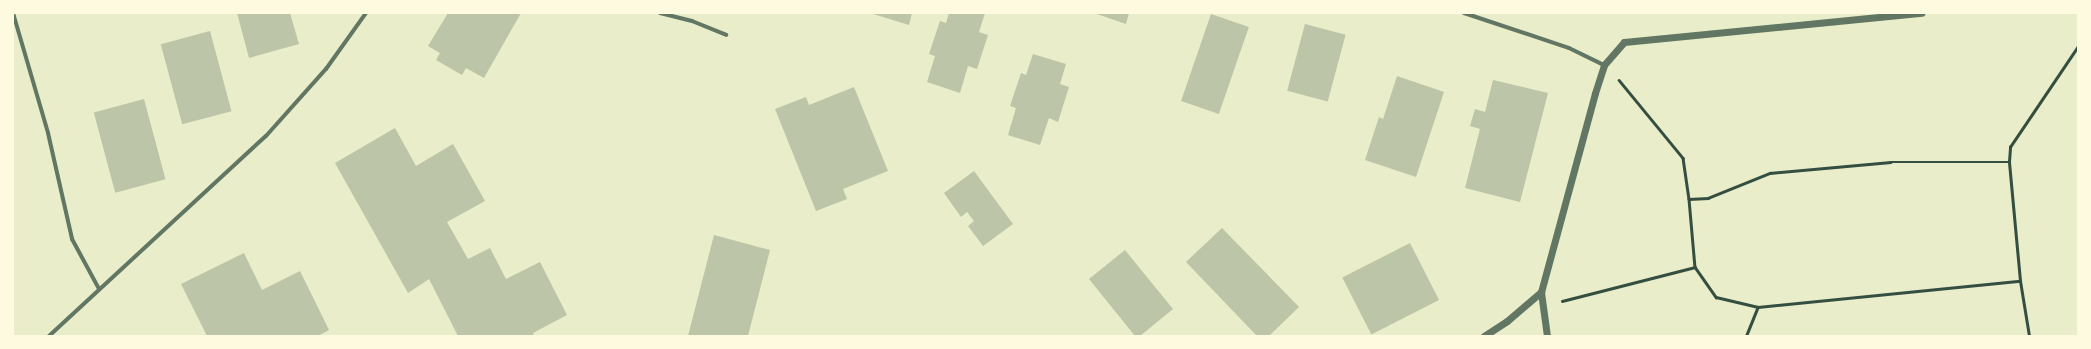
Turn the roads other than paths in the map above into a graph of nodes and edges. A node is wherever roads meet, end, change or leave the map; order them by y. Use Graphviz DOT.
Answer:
graph roads {
  1 [pos="13,13"];
  2 [pos="366,13"];
  3 [pos="660,13"];
  4 [pos="1464,13"];
  5 [pos="1922,13"];
  6 [pos="726,35"];
  7 [pos="1604,65"];
  8 [pos="99,289"];
  9 [pos="1541,292"];
  10 [pos="49,336"];
  11 [pos="1484,336"];
  12 [pos="1546,336"];
  1 -- 8 [label="street"];
  2 -- 8 [label="street"];
  3 -- 6 [label="street"];
  4 -- 7 [label="street"];
  5 -- 7 [label="street"];
  7 -- 9 [label="street"];
  8 -- 10 [label="street"];
  9 -- 11 [label="street"];
  9 -- 12 [label="street"];
}
